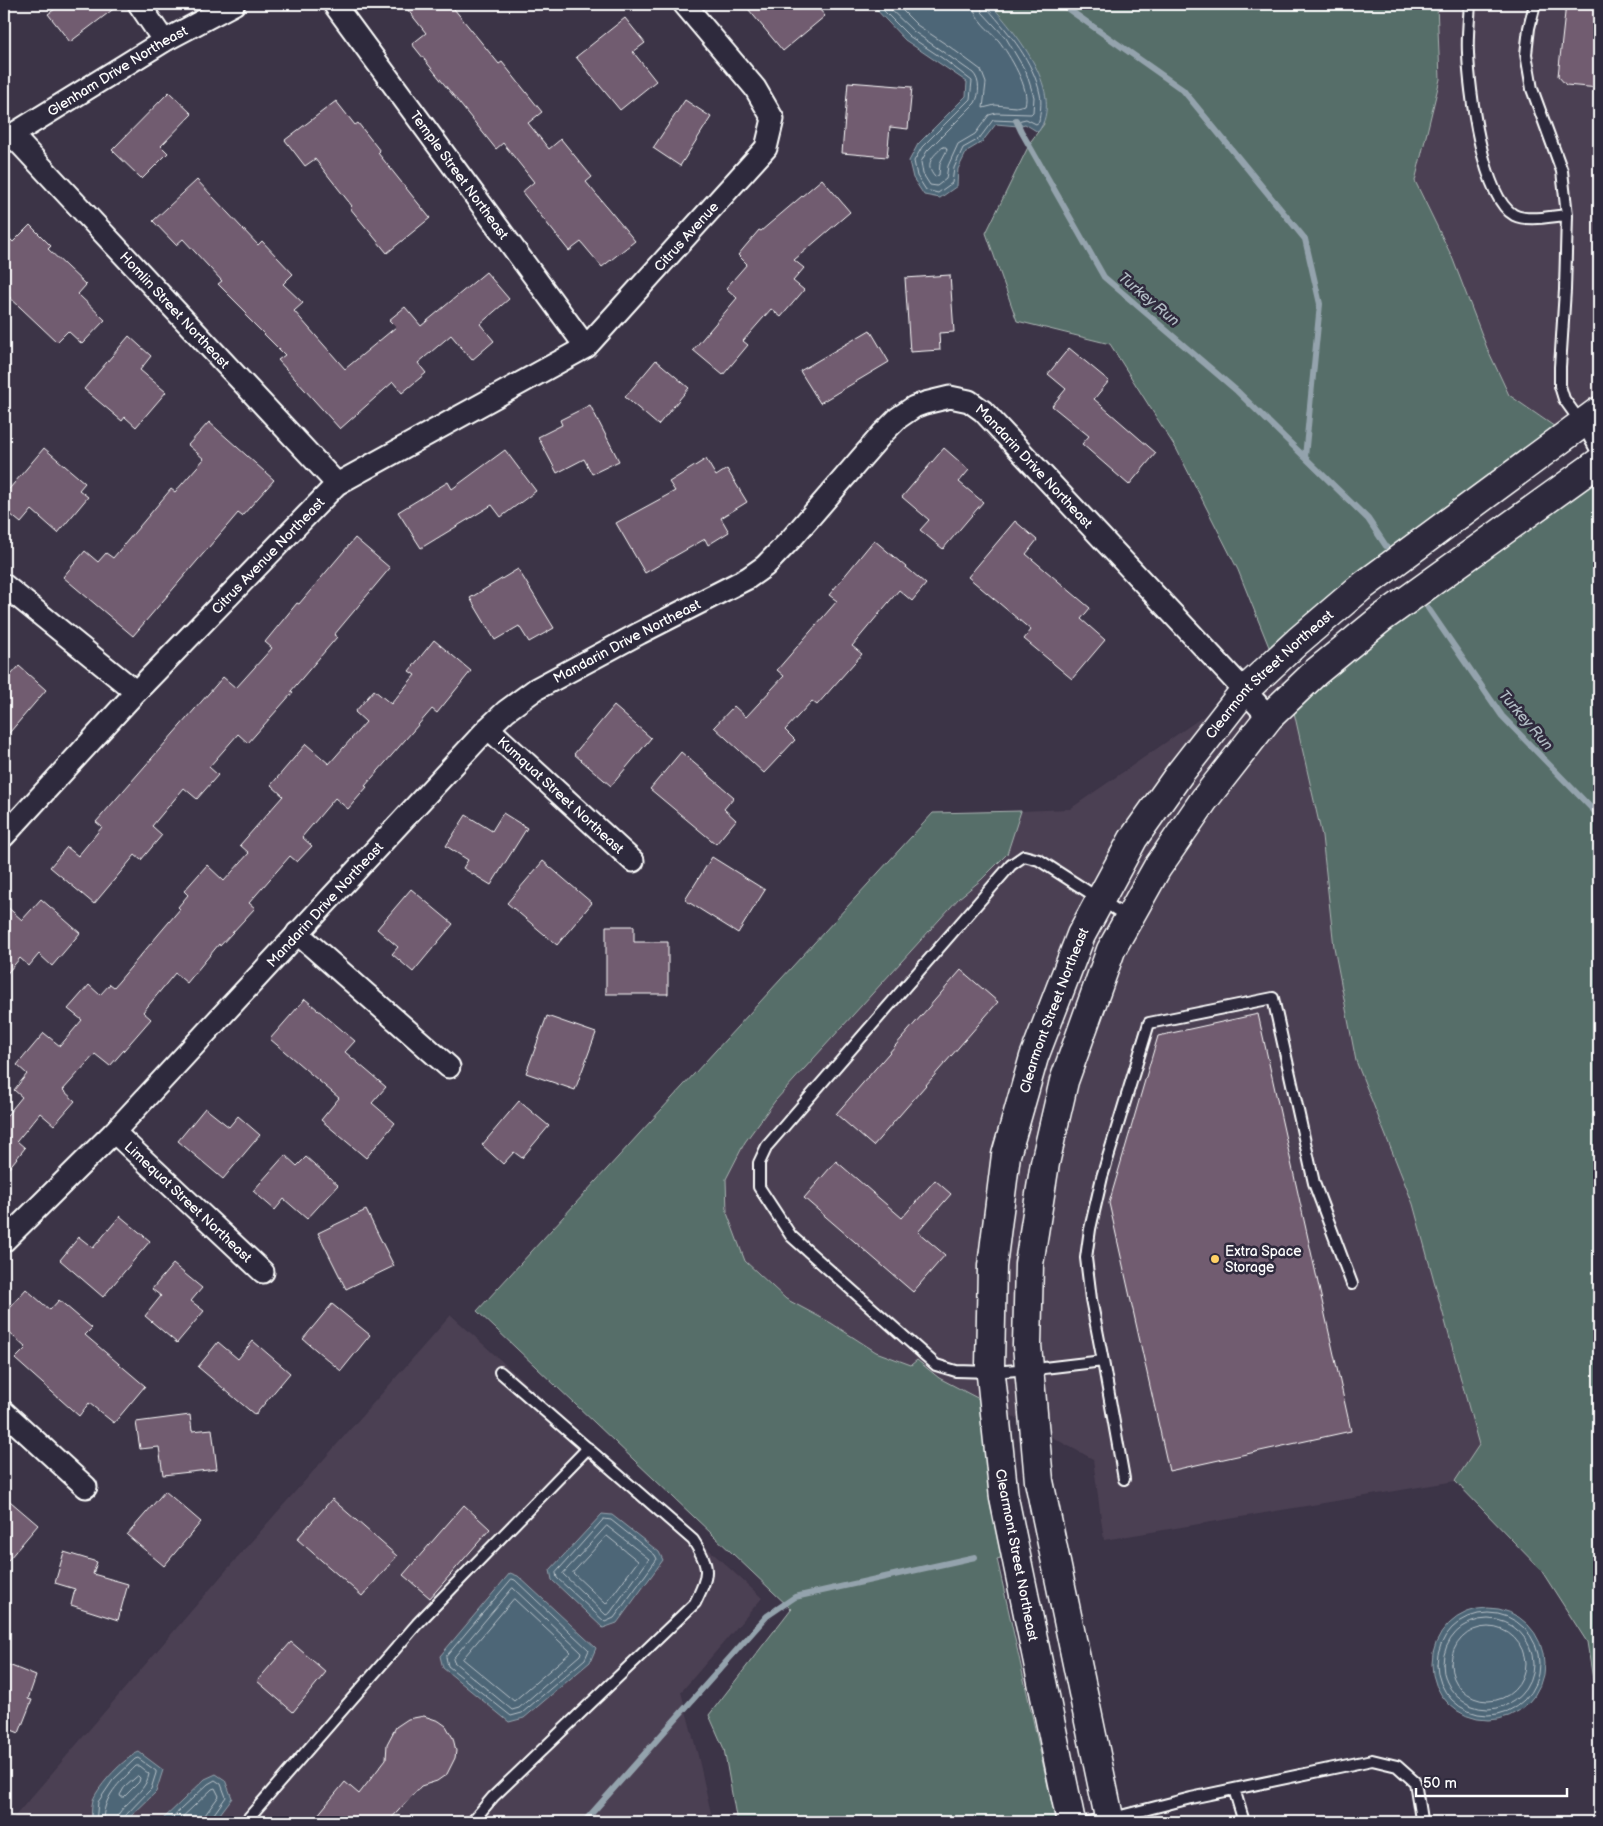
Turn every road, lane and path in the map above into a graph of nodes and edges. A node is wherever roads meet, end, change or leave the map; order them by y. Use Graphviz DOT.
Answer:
graph roads {
  1 [pos="139,4"];
  2 [pos="234,4"];
  3 [pos="334,4"];
  4 [pos="684,4"];
  5 [pos="1470,4"];
  6 [pos="1536,4"];
  7 [pos="164,41"];
  8 [pos="8,139"];
  9 [pos="1567,215"];
  10 [pos="586,347"];
  11 [pos="1591,418"];
  12 [pos="1599,456"];
  13 [pos="1599,462"];
  14 [pos="337,484"];
  15 [pos="4,585"];
  16 [pos="1244,691"];
  17 [pos="136,692"];
  18 [pos="1269,717"];
  19 [pos="488,728"];
  20 [pos="4,836"];
  21 [pos="633,861"];
  22 [pos="1100,900"];
  23 [pos="1129,918"];
  24 [pos="297,933"];
  25 [pos="449,1067"];
  26 [pos="114,1132"];
  27 [pos="4,1241"];
  28 [pos="263,1272"];
  29 [pos="1352,1284"];
  30 [pos="1103,1361"];
  31 [pos="1029,1370"];
  32 [pos="500,1372"];
  33 [pos="991,1372"];
  34 [pos="4,1412"];
  35 [pos="588,1448"];
  36 [pos="1124,1479"];
  37 [pos="86,1487"];
  38 [pos="1234,1789"];
  39 [pos="1101,1821"];
  40 [pos="245,1822"];
  41 [pos="472,1822"];
  42 [pos="1071,1822"];
  43 [pos="1244,1822"];
  44 [pos="1419,1822"];
  1 -- 7 [label="street"];
  2 -- 7 [label="street, Glenham Drive Northeast"];
  3 -- 10 [label="street, Temple Street Northeast"];
  4 -- 10 [label="street, Citrus Avenue"];
  5 -- 9 [label="lane"];
  6 -- 9 [label="lane"];
  7 -- 8 [label="street, Glenham Drive Northeast"];
  8 -- 14 [label="street, Homlin Street Northeast"];
  9 -- 11 [label="lane"];
  10 -- 14 [label="street, Citrus Avenue Northeast"];
  11 -- 12 [label="lane"];
  11 -- 16 [label="street, Clearmont Street Northeast"];
  13 -- 18 [label="street, Clearmont Street Northeast"];
  14 -- 17 [label="street, Citrus Avenue Northeast"];
  15 -- 17 [label="street"];
  16 -- 18 [label="street, Mandarin Drive Northeast"];
  16 -- 19 [label="street, Mandarin Drive Northeast"];
  16 -- 22 [label="street, Clearmont Street Northeast"];
  17 -- 20 [label="street, Citrus Avenue Northeast"];
  18 -- 23 [label="street, Clearmont Street Northeast"];
  19 -- 21 [label="street, Kumquat Street Northeast"];
  19 -- 24 [label="street, Mandarin Drive Northeast"];
  22 -- 23 [label="lane"];
  22 -- 33 [label="street, Clearmont Street Northeast"];
  22 -- 33 [label="lane"];
  23 -- 31 [label="street, Clearmont Street Northeast"];
  24 -- 25 [label="street"];
  24 -- 26 [label="street, Mandarin Drive Northeast"];
  26 -- 27 [label="street, Mandarin Drive Northeast"];
  26 -- 28 [label="street, Limequat Street Northeast"];
  29 -- 30 [label="lane"];
  30 -- 31 [label="lane"];
  30 -- 36 [label="lane"];
  31 -- 33 [label="lane"];
  31 -- 39 [label="street, Clearmont Street Northeast"];
  32 -- 35 [label="lane"];
  33 -- 42 [label="street, Clearmont Street Northeast"];
  34 -- 37 [label="street"];
  35 -- 40 [label="lane"];
  35 -- 41 [label="lane"];
  38 -- 39 [label="lane"];
  38 -- 43 [label="lane"];
  38 -- 44 [label="lane"];
}
